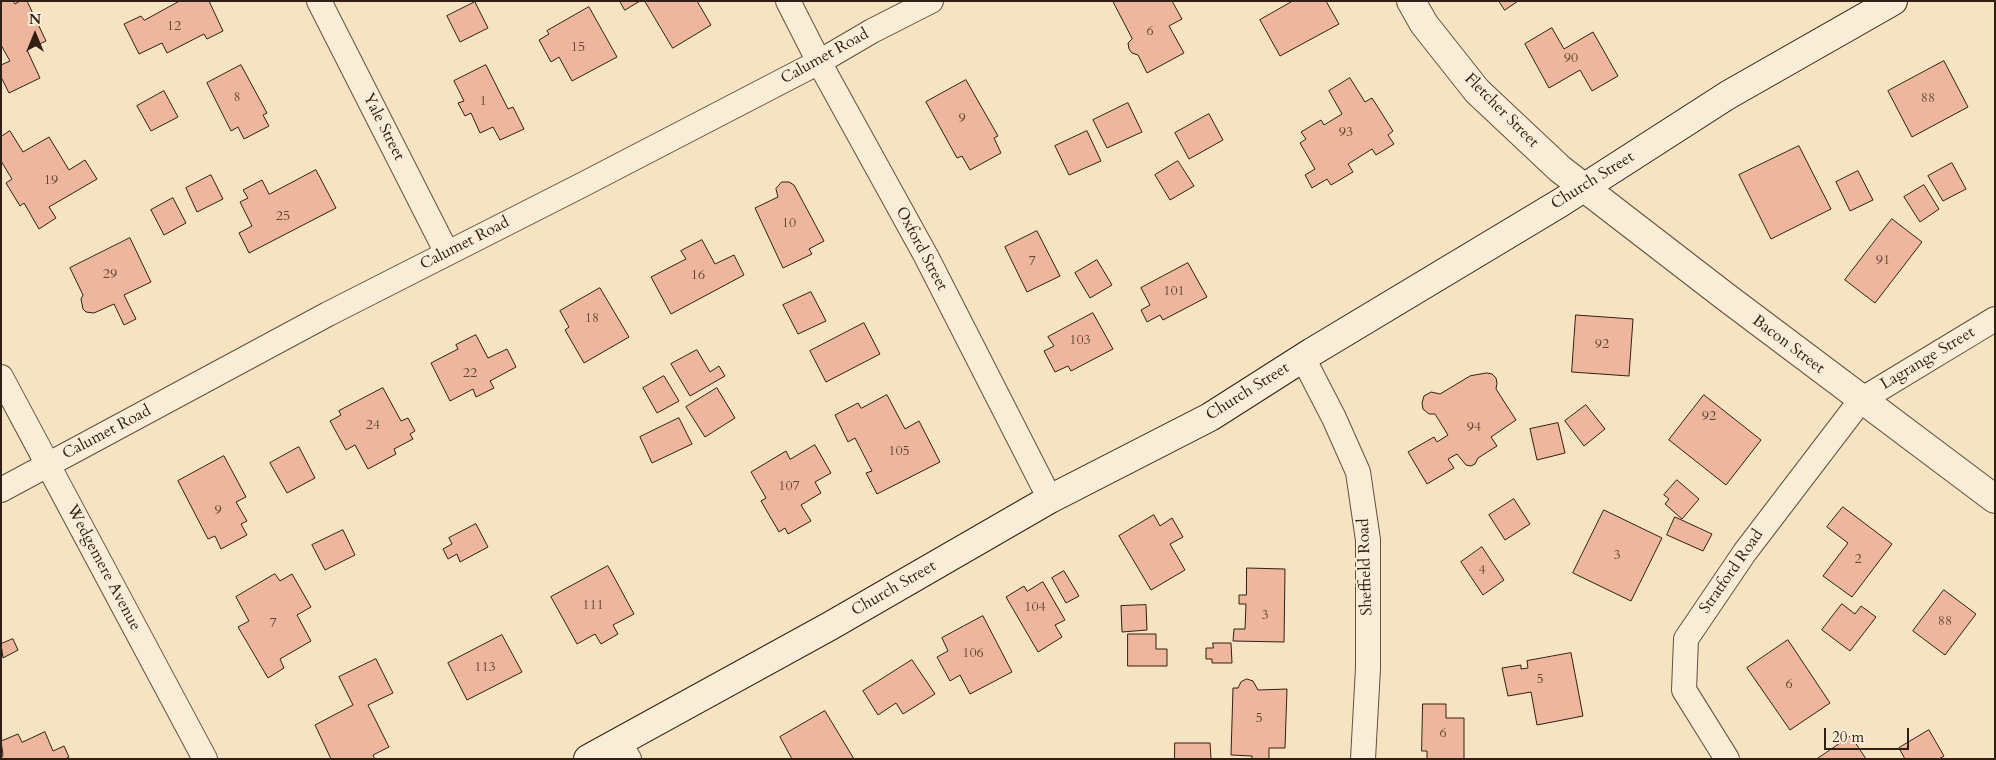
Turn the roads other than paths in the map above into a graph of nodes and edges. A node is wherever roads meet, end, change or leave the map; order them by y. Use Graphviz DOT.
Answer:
graph roads {
  1 [pos="319,1"];
  2 [pos="788,1"];
  3 [pos="930,1"];
  4 [pos="1411,1"];
  5 [pos="1894,1"];
  6 [pos="819,62"];
  7 [pos="1583,188"];
  8 [pos="447,253"];
  9 [pos="1995,319"];
  10 [pos="1302,358"];
  11 [pos="1,377"];
  12 [pos="1861,400"];
  13 [pos="48,464"];
  14 [pos="1,490"];
  15 [pos="1050,499"];
  16 [pos="1995,499"];
  17 [pos="624,750"];
  18 [pos="205,759"];
  19 [pos="588,759"];
  20 [pos="1363,759"];
  21 [pos="1727,759"];
  1 -- 8 [label="street, Yale Street"];
  2 -- 6 [label="street, Oxford Street"];
  3 -- 6 [label="street, Calumet Road"];
  4 -- 7 [label="main road, Fletcher Street"];
  5 -- 7 [label="main road, Church Street"];
  6 -- 8 [label="street, Calumet Road"];
  6 -- 15 [label="street, Oxford Street"];
  7 -- 10 [label="main road, Church Street"];
  7 -- 12 [label="main road, Bacon Street"];
  8 -- 13 [label="street, Calumet Road"];
  9 -- 12 [label="street, Lagrange Street"];
  10 -- 15 [label="main road, Church Street"];
  10 -- 20 [label="street, Sheffield Road"];
  11 -- 13 [label="street, Wedgemere Avenue"];
  12 -- 16 [label="main road, Bacon Street"];
  12 -- 21 [label="street, Stratford Road"];
  13 -- 14 [label="street, Calumet Road"];
  13 -- 18 [label="street, Wedgemere Avenue"];
  15 -- 17 [label="main road, Church Street"];
  17 -- 19 [label="main road, Church Street"];
}
